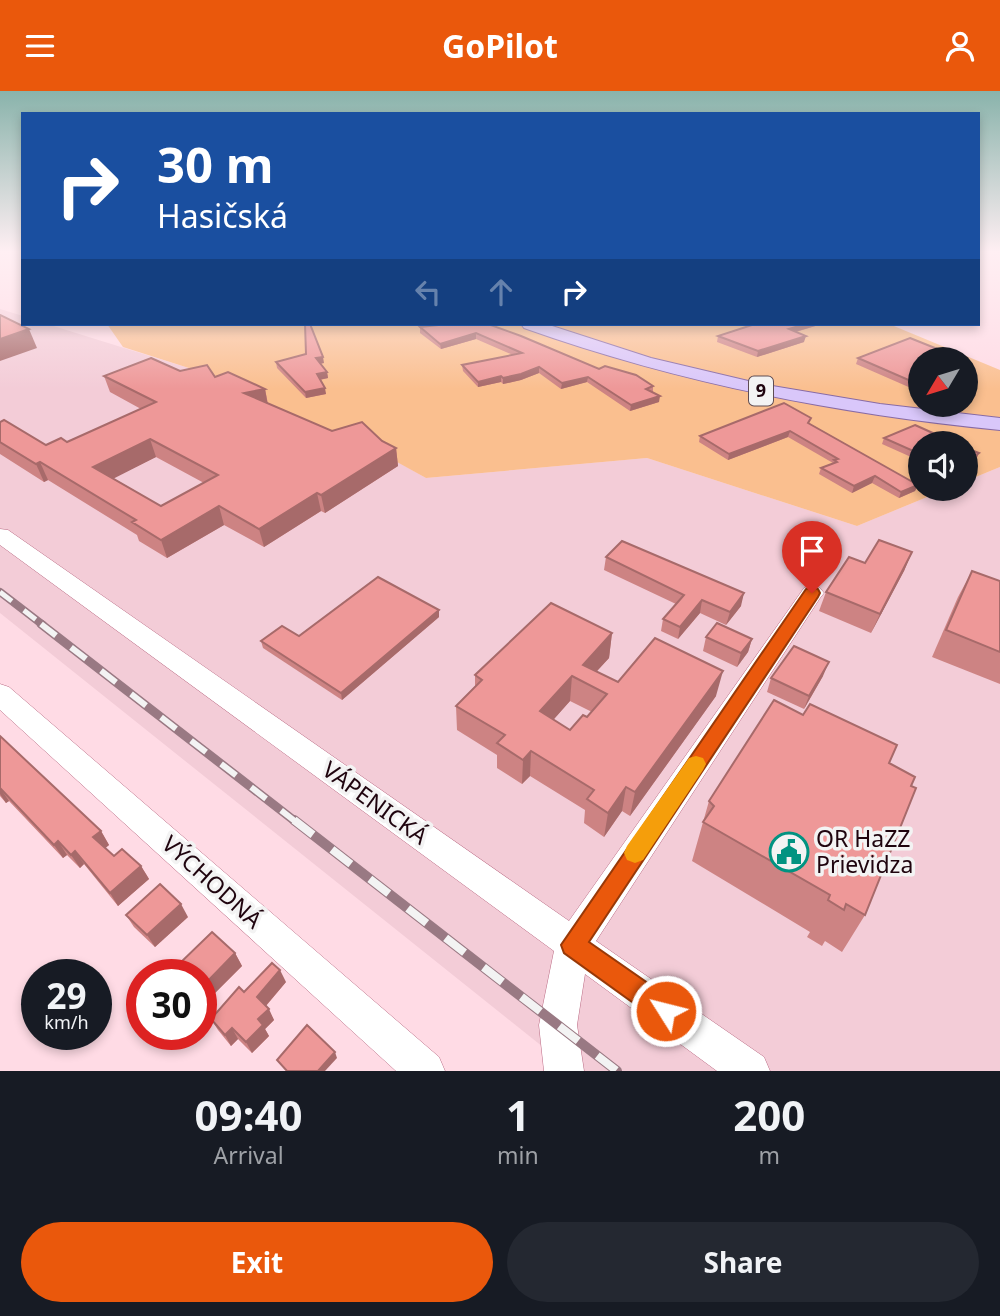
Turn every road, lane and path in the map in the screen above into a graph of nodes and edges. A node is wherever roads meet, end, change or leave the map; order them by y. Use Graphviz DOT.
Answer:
graph roads {
  1 [pos="536,326"];
  2 [pos="1000,424"];
  3 [pos="0,535"];
  4 [pos="812,593"];
  5 [pos="0,694"];
  6 [pos="573,945"];
  7 [pos="425,1071"];
  8 [pos="564,1071"];
  9 [pos="750,1071"];
  1 -- 2 [label="main road, 9"];
  3 -- 6 [label="street, VÁPENICKÁ"];
  4 -- 6 [label="street"];
  5 -- 7 [label="street, VÝCHODNÁ"];
  6 -- 8 [label="street"];
  6 -- 9 [label="street, VÁPENICKÁ"];
}
